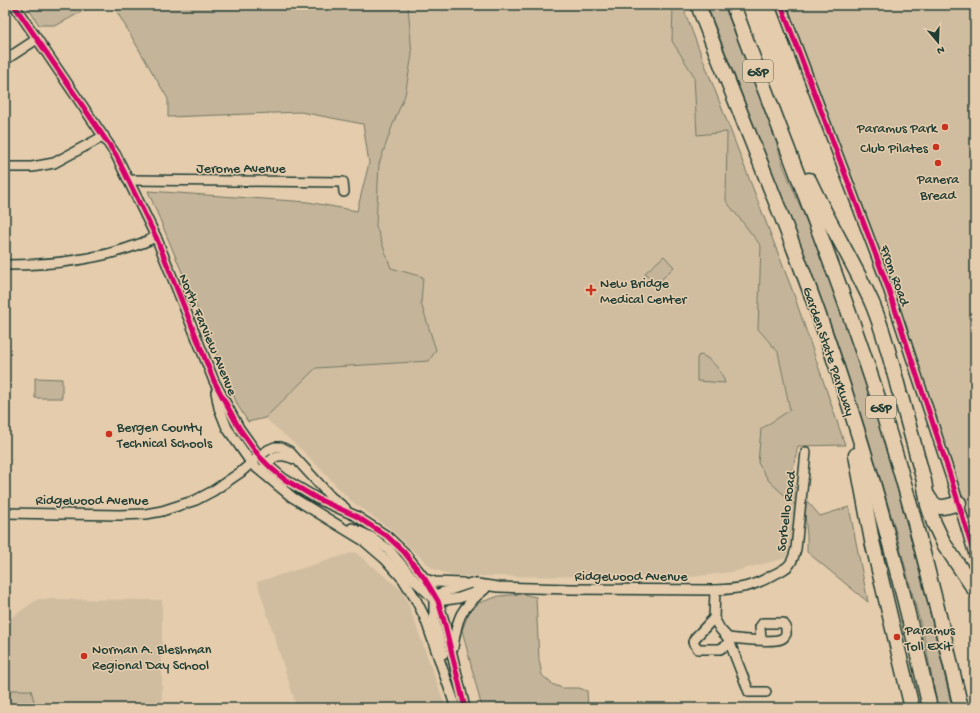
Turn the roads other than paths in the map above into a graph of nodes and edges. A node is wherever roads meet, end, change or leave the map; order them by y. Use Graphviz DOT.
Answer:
graph roads {
  1 [pos="14,5"];
  2 [pos="698,5"];
  3 [pos="733,5"];
  4 [pos="781,5"];
  5 [pos="37,39"];
  6 [pos="5,60"];
  7 [pos="775,114"];
  8 [pos="104,136"];
  9 [pos="5,167"];
  10 [pos="129,180"];
  11 [pos="344,192"];
  12 [pos="156,237"];
  13 [pos="5,265"];
  14 [pos="828,340"];
  15 [pos="214,381"];
  16 [pos="806,452"];
  17 [pos="259,456"];
  18 [pos="297,461"];
  19 [pos="252,464"];
  20 [pos="266,464"];
  21 [pos="260,472"];
  22 [pos="927,494"];
  23 [pos="959,503"];
  24 [pos="5,513"];
  25 [pos="356,516"];
  26 [pos="333,521"];
  27 [pos="974,551"];
  28 [pos="424,579"];
  29 [pos="762,581"];
  30 [pos="470,583"];
  31 [pos="498,586"];
  32 [pos="485,589"];
  33 [pos="715,590"];
  34 [pos="975,590"];
  35 [pos="435,598"];
  36 [pos="714,618"];
  37 [pos="761,640"];
  38 [pos="729,641"];
  39 [pos="452,656"];
  40 [pos="766,692"];
  41 [pos="457,708"];
  42 [pos="465,708"];
  43 [pos="912,708"];
  44 [pos="930,708"];
  45 [pos="961,708"];
  1 -- 5 [label="street, North Farview Avenue"];
  2 -- 14 [label="highway, Garden State Parkway / GSP"];
  3 -- 7 [label="highway, GSP"];
  4 -- 23 [label="street, From Road"];
  5 -- 6 [label="street"];
  5 -- 8 [label="street, North Farview Avenue"];
  7 -- 22 [label="highway"];
  7 -- 45 [label="highway, GSP"];
  8 -- 9 [label="street"];
  8 -- 10 [label="street, North Farview Avenue"];
  10 -- 11 [label="street, Jerome Avenue"];
  10 -- 12 [label="street, North Farview Avenue"];
  12 -- 13 [label="street"];
  12 -- 15 [label="street, North Farview Avenue"];
  14 -- 43 [label="highway"];
  14 -- 44 [label="highway, Garden State Parkway / GSP"];
  15 -- 17 [label="street, North Farview Avenue"];
  15 -- 19 [label="street, North Farview Avenue"];
  16 -- 29 [label="street, Sorbello Road"];
  17 -- 18 [label="street"];
  17 -- 19 [label="street, Ridgewood Avenue"];
  17 -- 20 [label="street, North Farview Avenue"];
  18 -- 20 [label="street"];
  18 -- 25 [label="street"];
  19 -- 21 [label="street, North Farview Avenue"];
  19 -- 24 [label="street, Ridgewood Avenue"];
  20 -- 21 [label="street"];
  20 -- 25 [label="street, North Farview Avenue"];
  21 -- 26 [label="street, North Farview Avenue"];
  22 -- 23 [label="highway"];
  22 -- 34 [label="highway"];
  23 -- 27 [label="street, From Road"];
  25 -- 28 [label="street, North Farview Avenue"];
  26 -- 35 [label="street"];
  26 -- 41 [label="street, North Farview Avenue"];
  28 -- 30 [label="street"];
  28 -- 35 [label="street, North Farview Avenue"];
  29 -- 33 [label="street, Ridgewood Avenue"];
  30 -- 31 [label="street, Ridgewood Avenue"];
  30 -- 35 [label="street, Ridgewood Avenue"];
  31 -- 32 [label="street, Ridgewood Avenue"];
  31 -- 33 [label="street, Ridgewood Avenue"];
  32 -- 35 [label="street, Ridgewood Avenue"];
  32 -- 39 [label="street"];
  33 -- 36 [label="street"];
  35 -- 39 [label="street, North Farview Avenue"];
  35 -- 41 [label="street"];
  36 -- 38 [label="street"];
  36 -- 38 [label="street"];
  37 -- 38 [label="street"];
  38 -- 40 [label="street"];
  39 -- 42 [label="street, North Farview Avenue"];
}
